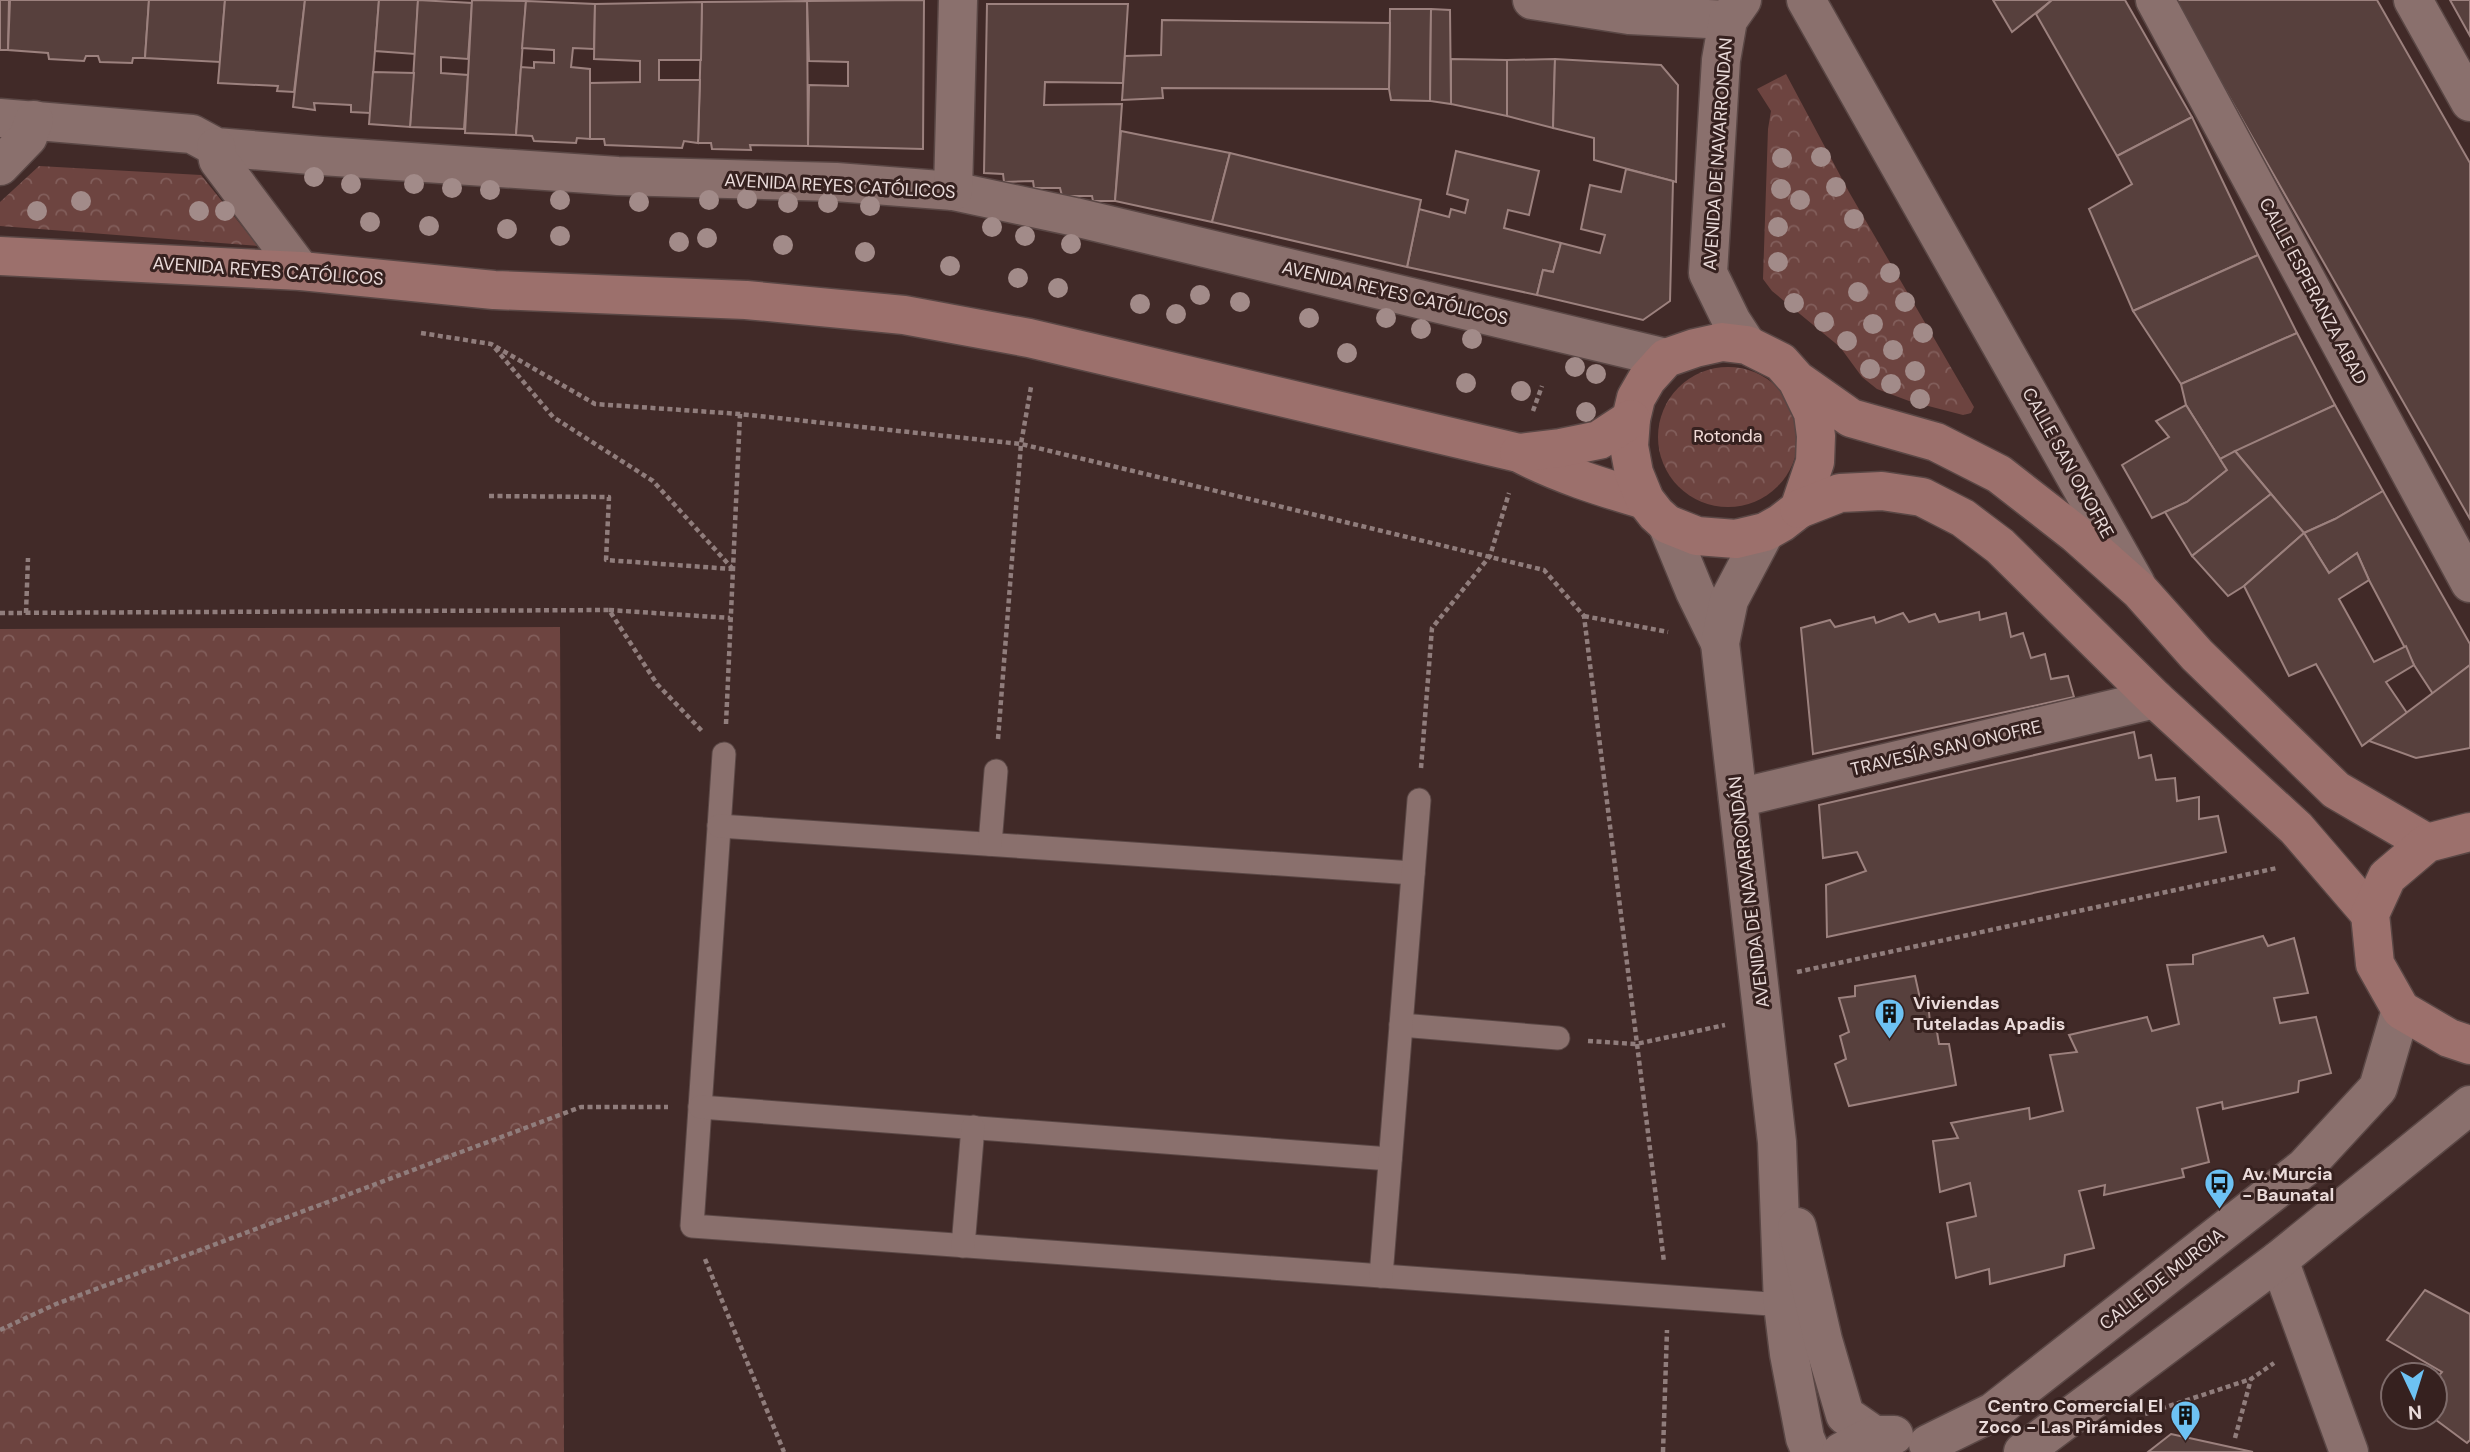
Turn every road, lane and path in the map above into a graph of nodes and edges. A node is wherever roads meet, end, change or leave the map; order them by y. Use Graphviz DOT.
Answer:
graph roads {
  1 [pos="958,0"];
  2 [pos="1532,0"];
  3 [pos="1806,0"];
  4 [pos="2155,0"];
  5 [pos="2413,0"];
  6 [pos="1735,10"];
  7 [pos="2470,102"];
  8 [pos="17,119"];
  9 [pos="216,147"];
  10 [pos="0,166"];
  11 [pos="953,191"];
  12 [pos="0,256"];
  13 [pos="301,271"];
  14 [pos="421,333"];
  15 [pos="491,344"];
  16 [pos="1747,345"];
  17 [pos="1666,358"];
  18 [pos="1797,380"];
  19 [pos="1542,386"];
  20 [pos="1031,387"];
  21 [pos="740,414"];
  22 [pos="1631,419"];
  23 [pos="1021,444"];
  24 [pos="1520,454"];
  25 [pos="489,496"];
  26 [pos="1799,509"];
  27 [pos="1656,512"];
  28 [pos="1765,531"];
  29 [pos="1490,556"];
  30 [pos="28,558"];
  31 [pos="733,569"];
  32 [pos="2470,583"];
  33 [pos="2140,592"];
  34 [pos="609,610"];
  35 [pos="0,613"];
  36 [pos="26,613"];
  37 [pos="1584,615"];
  38 [pos="730,618"];
  39 [pos="1720,643"];
  40 [pos="2155,699"];
  41 [pos="999,736"];
  42 [pos="724,754"];
  43 [pos="996,771"];
  44 [pos="1738,798"];
  45 [pos="1419,800"];
  46 [pos="719,826"];
  47 [pos="2470,832"];
  48 [pos="990,844"];
  49 [pos="2427,844"];
  50 [pos="2323,859"];
  51 [pos="1413,873"];
  52 [pos="2370,914"];
  53 [pos="1759,980"];
  54 [pos="2401,1010"];
  55 [pos="1763,1017"];
  56 [pos="1401,1026"];
  57 [pos="1558,1038"];
  58 [pos="1590,1041"];
  59 [pos="1636,1044"];
  60 [pos="2470,1045"];
  61 [pos="2470,1105"];
  62 [pos="700,1107"];
  63 [pos="972,1128"];
  64 [pos="1777,1142"];
  65 [pos="1390,1159"];
  66 [pos="692,1226"];
  67 [pos="963,1246"];
  68 [pos="2279,1260"];
  69 [pos="1381,1276"];
  70 [pos="1668,1297"];
  71 [pos="1783,1305"];
  72 [pos="0,1330"];
  73 [pos="2309,1339"];
  74 [pos="2235,1438"];
  75 [pos="1858,1443"];
  76 [pos="1933,1448"];
  77 [pos="784,1452"];
  78 [pos="1663,1452"];
  79 [pos="1811,1452"];
  80 [pos="2023,1452"];
  81 [pos="2349,1452"];
  1 -- 11 [label="street"];
  2 -- 6 [label="street"];
  3 -- 33 [label="street, CALLE SAN ONOFRE"];
  4 -- 32 [label="street, CALLE ESPERANZA ABAD"];
  5 -- 7 [label="street"];
  6 -- 16 [label="street, AVENIDA DE NAVARRONDAN"];
  8 -- 9 [label="street, AVENIDA REYES CATÓLICOS"];
  8 -- 10 [label="street"];
  9 -- 11 [label="street, AVENIDA REYES CATÓLICOS"];
  9 -- 13 [label="street"];
  11 -- 17 [label="street, AVENIDA REYES CATÓLICOS"];
  12 -- 13 [label="main road, AVENIDA REYES CATÓLICOS"];
  13 -- 24 [label="main road, AVENIDA REYES CATÓLICOS"];
  14 -- 15 [label="path"];
  15 -- 21 [label="path"];
  15 -- 31 [label="path"];
  16 -- 17 [label="main road"];
  16 -- 18 [label="main road"];
  17 -- 22 [label="main road"];
  18 -- 26 [label="main road"];
  18 -- 33 [label="main road"];
  19 -- 24 [label="path"];
  20 -- 23 [label="path"];
  21 -- 23 [label="path"];
  21 -- 31 [label="path"];
  22 -- 24 [label="main road"];
  22 -- 27 [label="main road"];
  23 -- 29 [label="path"];
  23 -- 41 [label="path"];
  24 -- 27 [label="main road, AVENIDA REYES CATÓLICOS"];
  24 -- 29 [label="path"];
  25 -- 31 [label="path"];
  26 -- 28 [label="main road"];
  26 -- 40 [label="main road"];
  27 -- 28 [label="main road"];
  27 -- 39 [label="street, AVENIDA DE NAVARRONDÁN"];
  28 -- 39 [label="street, AVENIDA DE NAVARRONDÁN"];
  29 -- 37 [label="path"];
  29 -- 45 [label="path"];
  30 -- 36 [label="path"];
  31 -- 38 [label="path"];
  33 -- 49 [label="main road, CALLE SAN ONOFRE"];
  34 -- 36 [label="path"];
  34 -- 38 [label="path"];
  34 -- 42 [label="path"];
  35 -- 36 [label="path"];
  37 -- 39 [label="path"];
  37 -- 59 [label="path"];
  38 -- 42 [label="path"];
  39 -- 44 [label="street, AVENIDA DE NAVARRONDÁN"];
  40 -- 44 [label="street, TRAVESÍA SAN ONOFRE"];
  40 -- 50 [label="main road"];
  42 -- 46 [label="lane"];
  43 -- 48 [label="lane"];
  44 -- 53 [label="street, AVENIDA DE NAVARRONDÁN"];
  45 -- 51 [label="lane"];
  46 -- 48 [label="lane"];
  46 -- 62 [label="lane"];
  47 -- 49 [label="main road"];
  48 -- 51 [label="lane"];
  49 -- 52 [label="main road"];
  50 -- 52 [label="main road"];
  50 -- 53 [label="path"];
  51 -- 56 [label="lane"];
  52 -- 54 [label="main road"];
  53 -- 55 [label="street, AVENIDA DE NAVARRONDÁN"];
  54 -- 60 [label="main road"];
  54 -- 76 [label="street, CALLE DE MURCIA"];
  55 -- 59 [label="path"];
  55 -- 64 [label="street, AVENIDA DE NAVARRONDÁN"];
  56 -- 57 [label="lane"];
  56 -- 65 [label="lane"];
  58 -- 59 [label="path"];
  59 -- 70 [label="path"];
  61 -- 68 [label="street"];
  62 -- 63 [label="lane"];
  62 -- 66 [label="lane"];
  62 -- 72 [label="path"];
  63 -- 65 [label="lane"];
  63 -- 67 [label="lane"];
  64 -- 71 [label="street, AVENIDA DE NAVARRONDÁN"];
  64 -- 75 [label="street, AVENIDA DE NAVARRONDÁN"];
  65 -- 69 [label="lane"];
  66 -- 67 [label="lane"];
  66 -- 77 [label="path"];
  67 -- 69 [label="lane"];
  68 -- 73 [label="street"];
  68 -- 80 [label="street"];
  69 -- 70 [label="lane"];
  70 -- 71 [label="lane"];
  70 -- 78 [label="path"];
  71 -- 79 [label="street, AVENIDA DE NAVARRONDÁN"];
  73 -- 74 [label="path"];
  73 -- 81 [label="street"];
  75 -- 76 [label="street"];
}
